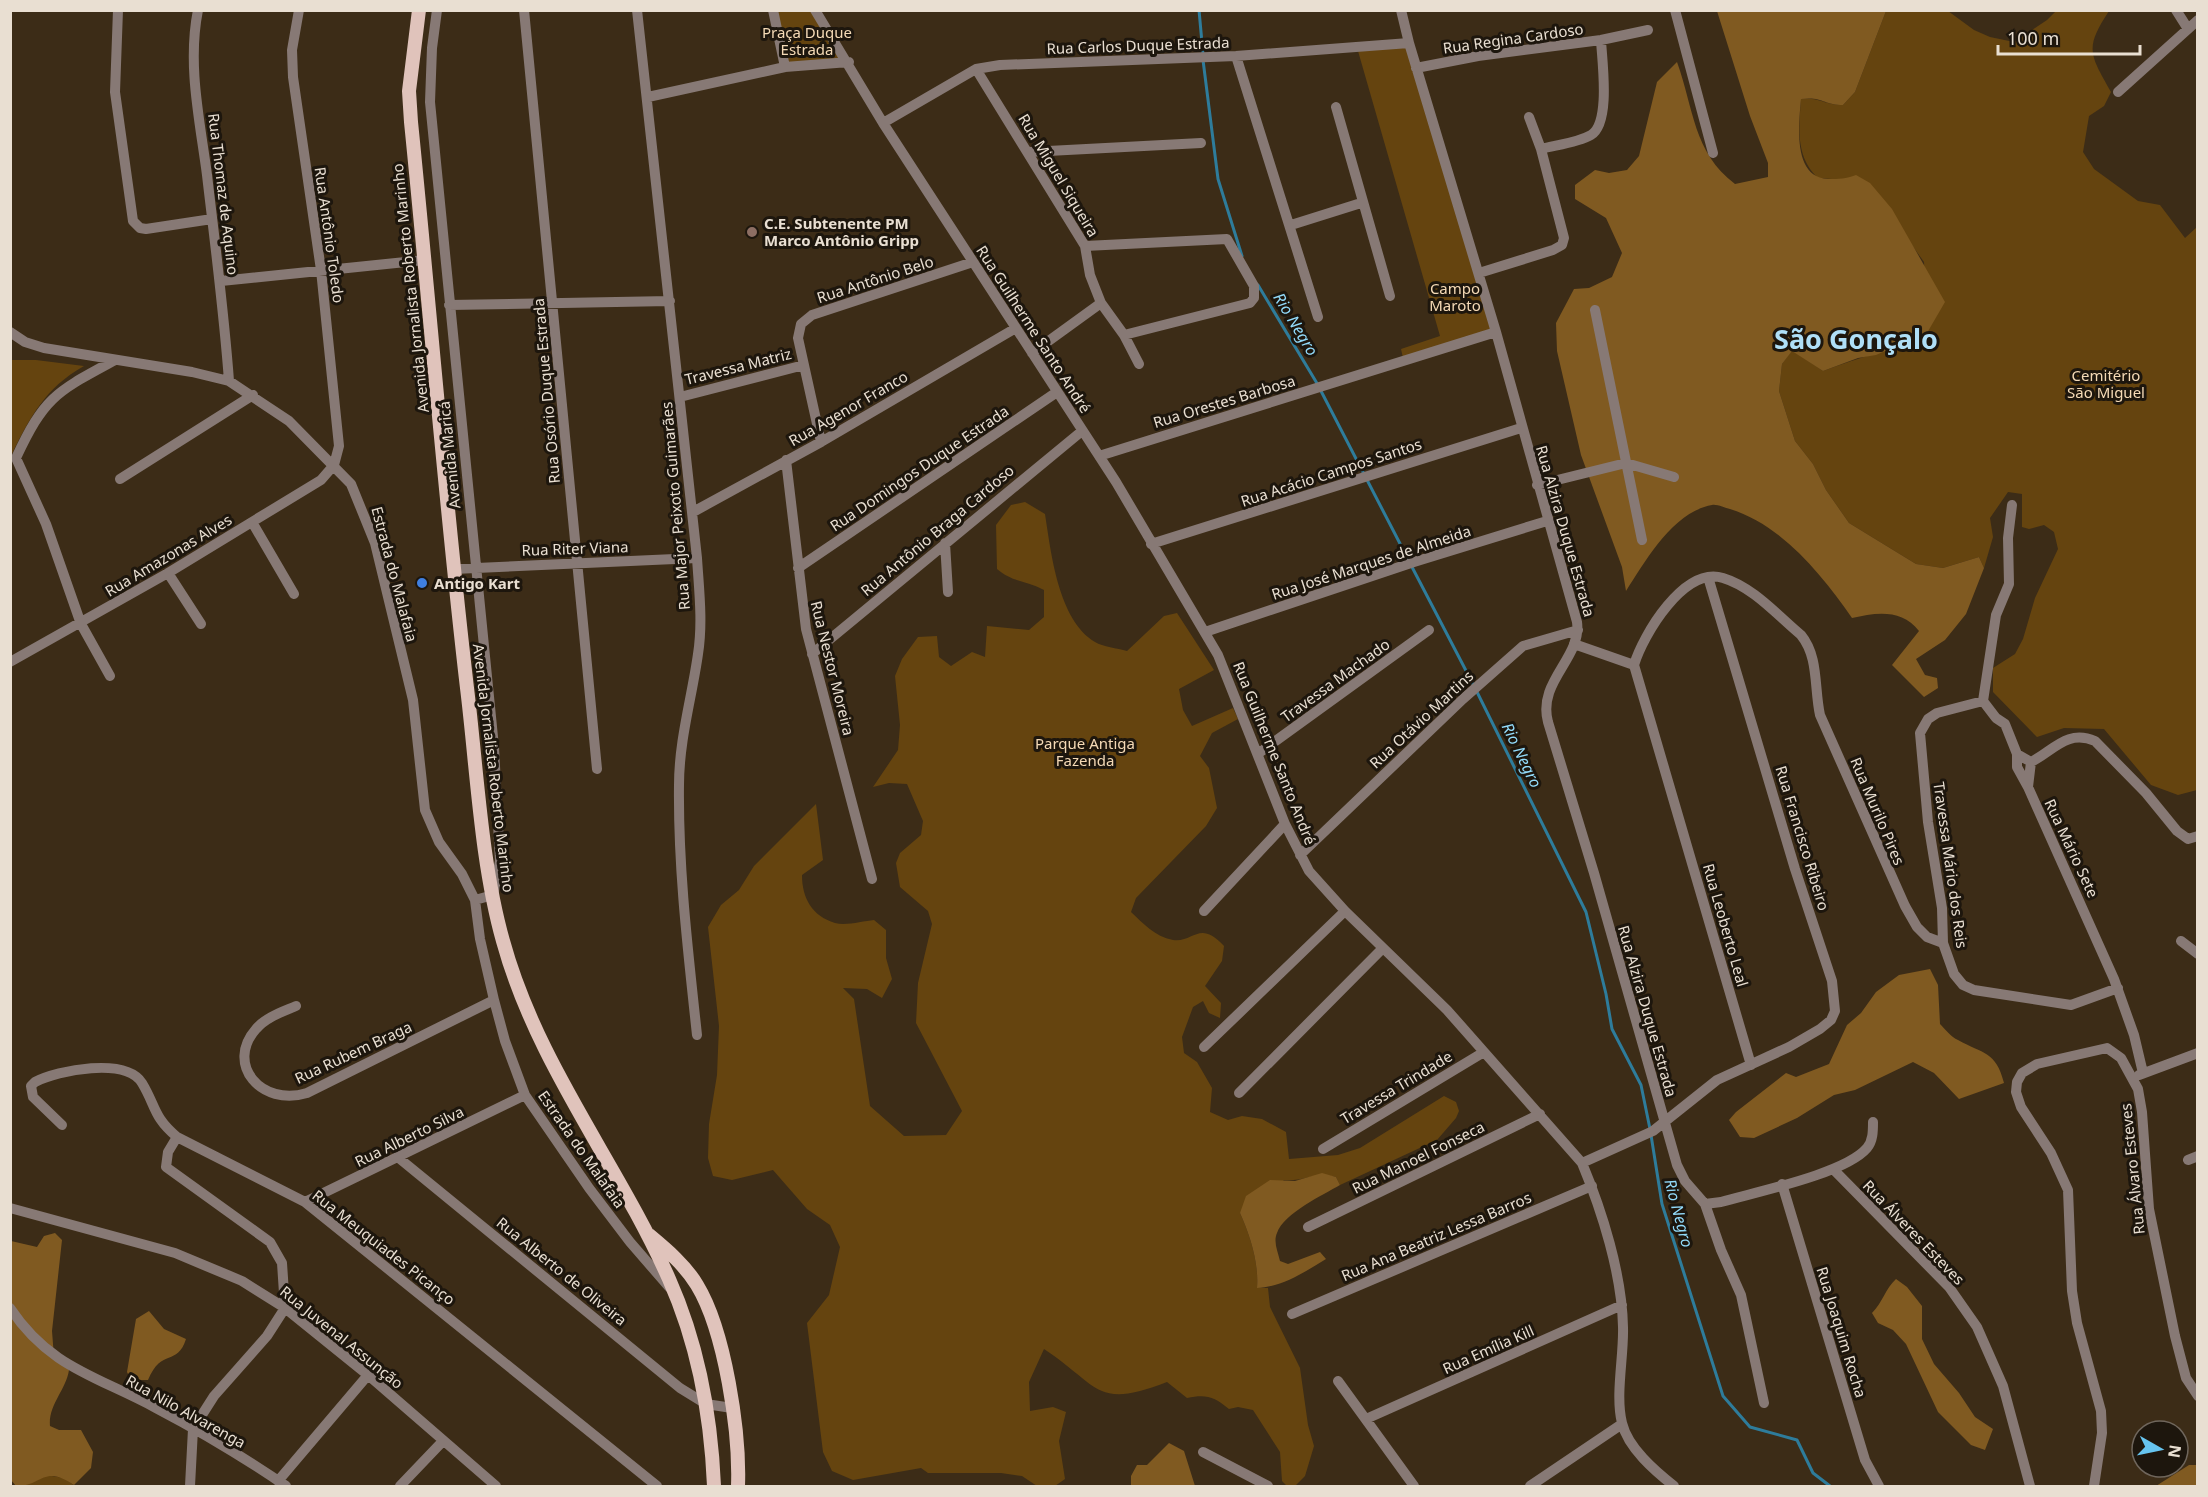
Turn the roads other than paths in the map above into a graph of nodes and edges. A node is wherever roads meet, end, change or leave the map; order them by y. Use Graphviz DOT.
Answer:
graph roads {
  1 [pos="118,10"];
  2 [pos="198,10"];
  3 [pos="299,10"];
  4 [pos="419,10"];
  5 [pos="437,10"];
  6 [pos="524,10"];
  7 [pos="637,10"];
  8 [pos="773,10"];
  9 [pos="815,10"];
  10 [pos="1401,10"];
  11 [pos="1675,10"];
  12 [pos="2176,10"];
  13 [pos="2198,20"];
  14 [pos="2188,29"];
  15 [pos="1648,30"];
  16 [pos="1601,40"];
  17 [pos="1409,43"];
  18 [pos="1236,56"];
  19 [pos="849,62"];
  20 [pos="785,67"];
  21 [pos="1416,68"];
  22 [pos="976,69"];
  23 [pos="2118,92"];
  24 [pos="648,97"];
  25 [pos="1336,107"];
  26 [pos="1529,117"];
  27 [pos="883,123"];
  28 [pos="1201,143"];
  29 [pos="1541,149"];
  30 [pos="1029,152"];
  31 [pos="1713,153"];
  32 [pos="1361,203"];
  33 [pos="212,219"];
  34 [pos="1290,225"];
  35 [pos="1085,246"];
  36 [pos="425,260"];
  37 [pos="973,262"];
  38 [pos="321,270"];
  39 [pos="1479,273"];
  40 [pos="221,282"];
  41 [pos="1390,296"];
  42 [pos="670,301"];
  43 [pos="1101,303"];
  44 [pos="553,304"];
  45 [pos="449,305"];
  46 [pos="1595,310"];
  47 [pos="1318,317"];
  48 [pos="1016,328"];
  49 [pos="10,332"];
  50 [pos="1496,332"];
  51 [pos="1124,335"];
  52 [pos="1032,352"];
  53 [pos="114,360"];
  54 [pos="1139,364"];
  55 [pos="804,365"];
  56 [pos="230,381"];
  57 [pos="1057,392"];
  58 [pos="253,395"];
  59 [pos="680,397"];
  60 [pos="1521,428"];
  61 [pos="1082,430"];
  62 [pos="821,442"];
  63 [pos="1099,456"];
  64 [pos="13,460"];
  65 [pos="786,460"];
  66 [pos="1626,463"];
  67 [pos="334,465"];
  68 [pos="1674,477"];
  69 [pos="120,479"];
  70 [pos="1537,485"];
  71 [pos="2012,505"];
  72 [pos="693,512"];
  73 [pos="1547,521"];
  74 [pos="252,522"];
  75 [pos="1642,540"];
  76 [pos="945,543"];
  77 [pos="1151,544"];
  78 [pos="697,558"];
  79 [pos="576,563"];
  80 [pos="475,568"];
  81 [pos="798,568"];
  82 [pos="454,569"];
  83 [pos="168,573"];
  84 [pos="1708,578"];
  85 [pos="948,592"];
  86 [pos="294,594"];
  87 [pos="81,624"];
  88 [pos="201,624"];
  89 [pos="1429,630"];
  90 [pos="1578,630"];
  91 [pos="1205,632"];
  92 [pos="1574,644"];
  93 [pos="812,654"];
  94 [pos="10,662"];
  95 [pos="1635,665"];
  96 [pos="110,676"];
  97 [pos="1983,701"];
  98 [pos="1259,753"];
  99 [pos="2017,754"];
  100 [pos="2031,762"];
  101 [pos="597,769"];
  102 [pos="2028,788"];
  103 [pos="1285,824"];
  104 [pos="2193,838"];
  105 [pos="1300,855"];
  106 [pos="872,879"];
  107 [pos="493,895"];
  108 [pos="475,900"];
  109 [pos="1204,911"];
  110 [pos="1345,911"];
  111 [pos="2181,941"];
  112 [pos="1943,943"];
  113 [pos="1383,948"];
  114 [pos="2198,954"];
  115 [pos="2118,988"];
  116 [pos="494,1000"];
  117 [pos="296,1006"];
  118 [pos="697,1035"];
  119 [pos="1204,1047"];
  120 [pos="1484,1052"];
  121 [pos="2198,1053"];
  122 [pos="1751,1065"];
  123 [pos="2138,1075"];
  124 [pos="1239,1093"];
  125 [pos="525,1095"];
  126 [pos="1540,1114"];
  127 [pos="1873,1122"];
  128 [pos="1664,1124"];
  129 [pos="62,1125"];
  130 [pos="177,1137"];
  131 [pos="1323,1149"];
  132 [pos="400,1159"];
  133 [pos="1582,1162"];
  134 [pos="1833,1169"];
  135 [pos="1782,1184"];
  136 [pos="1592,1186"];
  137 [pos="305,1202"];
  138 [pos="1705,1204"];
  139 [pos="10,1208"];
  140 [pos="1308,1227"];
  141 [pos="644,1231"];
  142 [pos="675,1293"];
  143 [pos="1622,1305"];
  144 [pos="10,1308"];
  145 [pos="285,1308"];
  146 [pos="1292,1314"];
  147 [pos="368,1375"];
  148 [pos="1338,1381"];
  149 [pos="2198,1396"];
  150 [pos="1764,1403"];
  151 [pos="706,1404"];
  152 [pos="732,1408"];
  153 [pos="1366,1419"];
  154 [pos="1622,1424"];
  155 [pos="193,1429"];
  156 [pos="444,1441"];
  157 [pos="1203,1452"];
  158 [pos="282,1484"];
  159 [pos="2026,1485"];
  160 [pos="190,1486"];
  161 [pos="400,1486"];
  162 [pos="496,1486"];
  163 [pos="657,1486"];
  164 [pos="714,1486"];
  165 [pos="738,1486"];
  166 [pos="1268,1486"];
  167 [pos="1414,1486"];
  168 [pos="1530,1486"];
  169 [pos="1674,1486"];
  170 [pos="1879,1486"];
  171 [pos="2094,1486"];
  1 -- 33 [label="street"];
  2 -- 33 [label="street, Rua Thomaz de Aquino"];
  3 -- 38 [label="street, Rua Antônio Toledo"];
  4 -- 36 [label="main road, Avenida Jornalista Roberto Marinho"];
  5 -- 45 [label="street, Avenida Maricá"];
  6 -- 44 [label="street, Rua Osório Duque Estrada"];
  7 -- 24 [label="street, Rua Major Peixoto Guimarães"];
  8 -- 20 [label="street"];
  9 -- 19 [label="street, Rua Guilherme Santo André"];
  10 -- 17 [label="street, Rua Alzira Duque Estrada"];
  11 -- 31 [label="street"];
  12 -- 14 [label="street"];
  13 -- 14 [label="street"];
  14 -- 23 [label="street"];
  15 -- 16 [label="street, Rua Regina Cardoso"];
  16 -- 21 [label="street, Rua Regina Cardoso"];
  16 -- 29 [label="street"];
  17 -- 18 [label="street, Rua Carlos Duque Estrada"];
  17 -- 21 [label="street, Rua Alzira Duque Estrada"];
  18 -- 22 [label="street, Rua Carlos Duque Estrada"];
  18 -- 34 [label="street"];
  19 -- 20 [label="street"];
  19 -- 27 [label="street, Rua Guilherme Santo André"];
  20 -- 24 [label="street"];
  21 -- 39 [label="street, Rua Alzira Duque Estrada"];
  22 -- 27 [label="street, Rua Carlos Duque Estrada"];
  22 -- 30 [label="street, Rua Miguel Siqueira"];
  24 -- 42 [label="street, Rua Major Peixoto Guimarães"];
  25 -- 32 [label="street"];
  26 -- 29 [label="street"];
  27 -- 37 [label="street, Rua Guilherme Santo André"];
  28 -- 30 [label="street"];
  29 -- 39 [label="street"];
  30 -- 35 [label="street, Rua Miguel Siqueira"];
  32 -- 34 [label="street"];
  32 -- 41 [label="street"];
  33 -- 40 [label="street, Rua Thomaz de Aquino"];
  34 -- 47 [label="street"];
  35 -- 43 [label="street, Rua Miguel Siqueira"];
  35 -- 51 [label="street"];
  36 -- 38 [label="street"];
  36 -- 82 [label="main road, Avenida Jornalista Roberto Marinho"];
  37 -- 48 [label="street, Rua Guilherme Santo André"];
  37 -- 55 [label="street, Rua Antônio Belo"];
  38 -- 40 [label="street"];
  38 -- 67 [label="street, Rua Antônio Toledo"];
  39 -- 50 [label="street, Rua Alzira Duque Estrada"];
  40 -- 56 [label="street, Rua Thomaz de Aquino"];
  42 -- 44 [label="street"];
  42 -- 59 [label="street, Rua Major Peixoto Guimarães"];
  43 -- 51 [label="street, Rua Miguel Siqueira"];
  43 -- 52 [label="street"];
  44 -- 45 [label="street"];
  44 -- 79 [label="street, Rua Osório Duque Estrada"];
  45 -- 80 [label="street, Avenida Maricá"];
  46 -- 66 [label="street"];
  48 -- 52 [label="street, Rua Guilherme Santo André"];
  48 -- 62 [label="street, Rua Agenor Franco"];
  49 -- 53 [label="street, Estrada do Malafaia"];
  50 -- 60 [label="street, Rua Alzira Duque Estrada"];
  50 -- 63 [label="street, Rua Orestes Barbosa"];
  51 -- 54 [label="street, Rua Miguel Siqueira"];
  52 -- 57 [label="street, Rua Guilherme Santo André"];
  53 -- 56 [label="street, Estrada do Malafaia"];
  53 -- 64 [label="street"];
  55 -- 59 [label="street, Travessa Matriz"];
  55 -- 62 [label="street, Rua Antônio Belo"];
  56 -- 58 [label="street, Estrada do Malafaia"];
  57 -- 61 [label="street, Rua Guilherme Santo André"];
  57 -- 81 [label="street, Rua Domingos Duque Estrada"];
  58 -- 67 [label="street, Estrada do Malafaia"];
  58 -- 69 [label="street"];
  59 -- 72 [label="street, Rua Major Peixoto Guimarães"];
  60 -- 70 [label="street, Rua Alzira Duque Estrada"];
  60 -- 77 [label="street, Rua Acácio Campos Santos"];
  61 -- 63 [label="street, Rua Guilherme Santo André"];
  61 -- 76 [label="street, Rua Antônio Braga Cardoso"];
  62 -- 65 [label="street, Rua Agenor Franco"];
  63 -- 77 [label="street, Rua Guilherme Santo André"];
  64 -- 87 [label="street"];
  65 -- 72 [label="street, Rua Agenor Franco"];
  65 -- 81 [label="street, Rua Nestor Moreira"];
  66 -- 68 [label="street"];
  66 -- 70 [label="street"];
  66 -- 75 [label="street"];
  67 -- 74 [label="street, Rua Amazonas Alves"];
  67 -- 108 [label="street, Estrada do Malafaia"];
  70 -- 73 [label="street, Rua Alzira Duque Estrada"];
  71 -- 97 [label="street"];
  72 -- 78 [label="street, Rua Major Peixoto Guimarães"];
  73 -- 90 [label="street, Rua Alzira Duque Estrada"];
  73 -- 91 [label="street, Rua José Marques de Almeida"];
  74 -- 83 [label="street, Rua Amazonas Alves"];
  74 -- 86 [label="street"];
  76 -- 85 [label="street"];
  76 -- 93 [label="street, Rua Antônio Braga Cardoso"];
  77 -- 91 [label="street, Rua Guilherme Santo André"];
  78 -- 79 [label="street, Rua Riter Viana"];
  78 -- 118 [label="street, Rua Major Peixoto Guimarães"];
  79 -- 80 [label="street, Rua Riter Viana"];
  79 -- 101 [label="street, Rua Osório Duque Estrada"];
  80 -- 82 [label="street, Rua Riter Viana"];
  80 -- 107 [label="street, Avenida Maricá"];
  81 -- 93 [label="street, Rua Nestor Moreira"];
  82 -- 107 [label="main road, Avenida Jornalista Roberto Marinho"];
  83 -- 87 [label="street, Rua Amazonas Alves"];
  83 -- 88 [label="street"];
  84 -- 95 [label="street"];
  84 -- 112 [label="street, Rua Murilo Pires"];
  84 -- 122 [label="street, Rua Francisco Ribeiro"];
  87 -- 94 [label="street, Rua Amazonas Alves"];
  87 -- 96 [label="street"];
  89 -- 98 [label="street, Travessa Machado"];
  90 -- 92 [label="street, Rua Alzira Duque Estrada"];
  90 -- 105 [label="street, Rua Otávio Martins"];
  91 -- 98 [label="street, Rua Guilherme Santo André"];
  92 -- 95 [label="street"];
  92 -- 128 [label="street, Rua Alzira Duque Estrada"];
  93 -- 106 [label="street, Rua Nestor Moreira"];
  95 -- 122 [label="street, Rua Leoberto Leal"];
  97 -- 99 [label="street"];
  97 -- 112 [label="street, Travessa Mário dos Reis"];
  98 -- 103 [label="street, Rua Guilherme Santo André"];
  99 -- 100 [label="street"];
  99 -- 102 [label="street"];
  100 -- 102 [label="street, Rua Mário Sete"];
  100 -- 104 [label="street"];
  102 -- 115 [label="street, Rua Mário Sete"];
  103 -- 105 [label="street, Rua Guilherme Santo André"];
  103 -- 109 [label="street"];
  105 -- 110 [label="street, Rua Guilherme Santo André"];
  107 -- 108 [label="street"];
  107 -- 141 [label="main road, Avenida Jornalista Roberto Marinho"];
  108 -- 116 [label="street, Estrada do Malafaia"];
  110 -- 113 [label="street, Rua Guilherme Santo André"];
  110 -- 119 [label="street"];
  111 -- 114 [label="street"];
  112 -- 115 [label="street, Travessa Mário dos Reis"];
  113 -- 120 [label="street, Rua Guilherme Santo André"];
  113 -- 124 [label="street"];
  115 -- 123 [label="street, Rua Mário Sete"];
  116 -- 117 [label="street, Rua Rubem Braga"];
  116 -- 125 [label="street, Estrada do Malafaia"];
  120 -- 126 [label="street, Rua Guilherme Santo André"];
  120 -- 131 [label="street, Travessa Trindade"];
  121 -- 123 [label="street"];
  122 -- 128 [label="street"];
  123 -- 149 [label="street, Rua Álvaro Esteves"];
  123 -- 171 [label="street, Rua Álvaro Esteves"];
  125 -- 132 [label="street, Rua Alberto Silva"];
  125 -- 142 [label="street, Estrada do Malafaia"];
  126 -- 133 [label="street, Rua Guilherme Santo André"];
  126 -- 140 [label="street, Rua Manoel Fonseca"];
  127 -- 134 [label="street"];
  128 -- 133 [label="street"];
  128 -- 138 [label="street, Rua Alzira Duque Estrada"];
  129 -- 130 [label="street, Rua Meuquiades Picanço"];
  130 -- 137 [label="street, Rua Meuquiades Picanço"];
  130 -- 145 [label="street"];
  132 -- 137 [label="street, Rua Alberto Silva"];
  132 -- 151 [label="street, Rua Alberto de Oliveira"];
  133 -- 136 [label="street, Rua Guilherme Santo André"];
  134 -- 135 [label="street"];
  134 -- 159 [label="street, Rua Álveres Esteves"];
  135 -- 138 [label="street"];
  135 -- 170 [label="street, Rua Joaquim Rocha"];
  136 -- 143 [label="street, Rua Guilherme Santo André"];
  136 -- 146 [label="street, Rua Ana Beatriz Lessa Barros"];
  137 -- 163 [label="street, Rua Meuquiades Picanço"];
  138 -- 150 [label="street"];
  139 -- 145 [label="street, Rua Juvenal Assunção"];
  141 -- 142 [label="main road, Avenida Jornalista Roberto Marinho"];
  141 -- 152 [label="main road"];
  142 -- 151 [label="main road, Avenida Jornalista Roberto Marinho"];
  143 -- 153 [label="street, Rua Emília Kill"];
  143 -- 154 [label="street, Rua Guilherme Santo André"];
  144 -- 155 [label="street, Rua Nilo Alvarenga"];
  145 -- 147 [label="street, Rua Juvenal Assunção"];
  145 -- 155 [label="street"];
  147 -- 156 [label="street, Rua Juvenal Assunção"];
  147 -- 158 [label="street"];
  148 -- 153 [label="street"];
  151 -- 152 [label="street"];
  151 -- 164 [label="main road, Avenida Jornalista Roberto Marinho"];
  152 -- 165 [label="main road"];
  153 -- 167 [label="street"];
  154 -- 168 [label="street"];
  154 -- 169 [label="street"];
  155 -- 158 [label="street, Rua Nilo Alvarenga"];
  155 -- 160 [label="street"];
  156 -- 161 [label="street"];
  156 -- 162 [label="street, Rua Juvenal Assunção"];
  157 -- 166 [label="street"];
}
